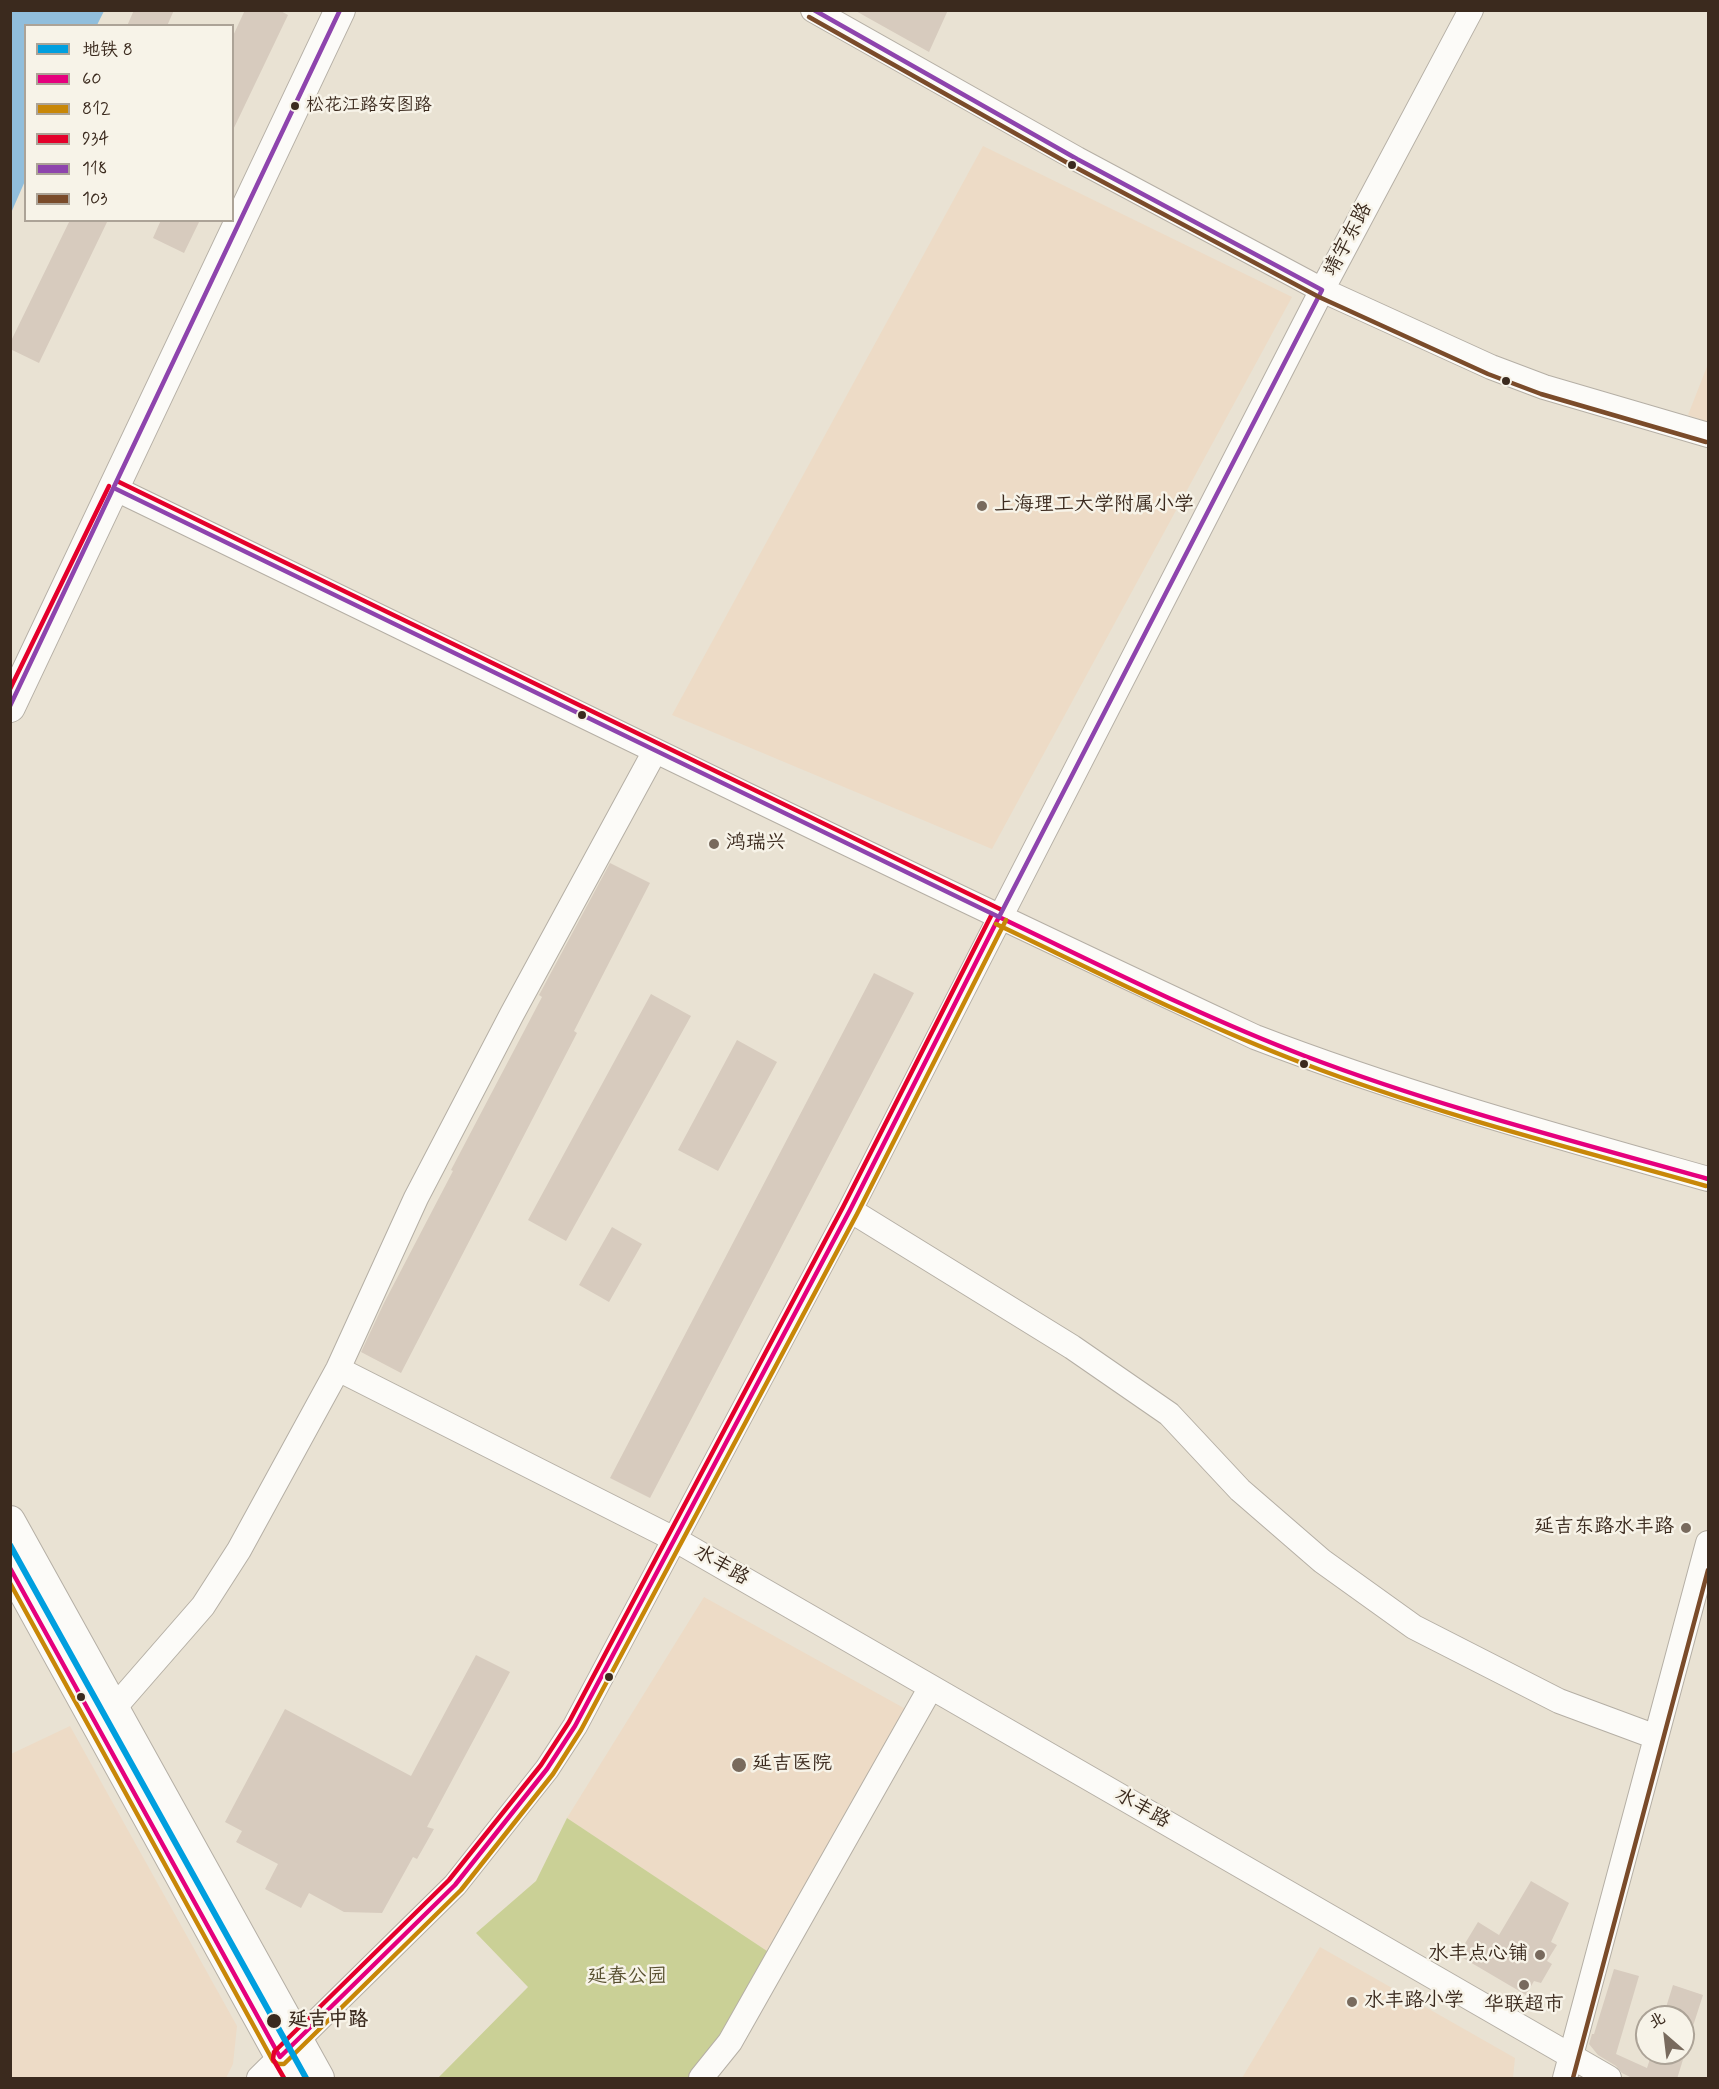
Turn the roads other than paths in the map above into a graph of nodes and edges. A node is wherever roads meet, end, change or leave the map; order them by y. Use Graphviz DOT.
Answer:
graph roads {
  1 [pos="340,10"];
  2 [pos="813,10"];
  3 [pos="1471,10"];
  4 [pos="1322,290"];
  5 [pos="1708,435"];
  6 [pos="116,489"];
  7 [pos="10,707"];
  8 [pos="655,751"];
  9 [pos="999,918"];
  10 [pos="1708,1179"];
  11 [pos="850,1210"];
  12 [pos="338,1369"];
  13 [pos="10,1521"];
  14 [pos="676,1540"];
  15 [pos="1708,1543"];
  16 [pos="10,1567"];
  17 [pos="932,1687"];
  18 [pos="115,1707"];
  19 [pos="1656,1737"];
  20 [pos="290,2059"];
  21 [pos="1568,2068"];
  22 [pos="259,2079"];
  23 [pos="319,2079"];
  24 [pos="701,2079"];
  25 [pos="1609,2079"];
  1 -- 6 [label="main road"];
  2 -- 4 [label="street"];
  3 -- 4 [label="street, 靖宇东路"];
  4 -- 5 [label="street"];
  4 -- 9 [label="street, 靖宇东路"];
  6 -- 7 [label="main road"];
  6 -- 8 [label="street"];
  8 -- 9 [label="street"];
  8 -- 12 [label="street"];
  9 -- 10 [label="street"];
  9 -- 11 [label="street, 靖宇东路"];
  11 -- 14 [label="street, 靖宇东路"];
  11 -- 19 [label="street"];
  12 -- 14 [label="street, 水丰路"];
  12 -- 18 [label="street"];
  13 -- 18 [label="main road"];
  14 -- 17 [label="street, 水丰路"];
  14 -- 20 [label="street, 靖宇东路"];
  15 -- 19 [label="street"];
  16 -- 20 [label="main road"];
  17 -- 21 [label="street, 水丰路"];
  17 -- 24 [label="street"];
  18 -- 20 [label="main road"];
  19 -- 21 [label="street"];
  20 -- 22 [label="street, 靖宇东路"];
  20 -- 23 [label="main road"];
  21 -- 25 [label="street, 水丰路"];
}
